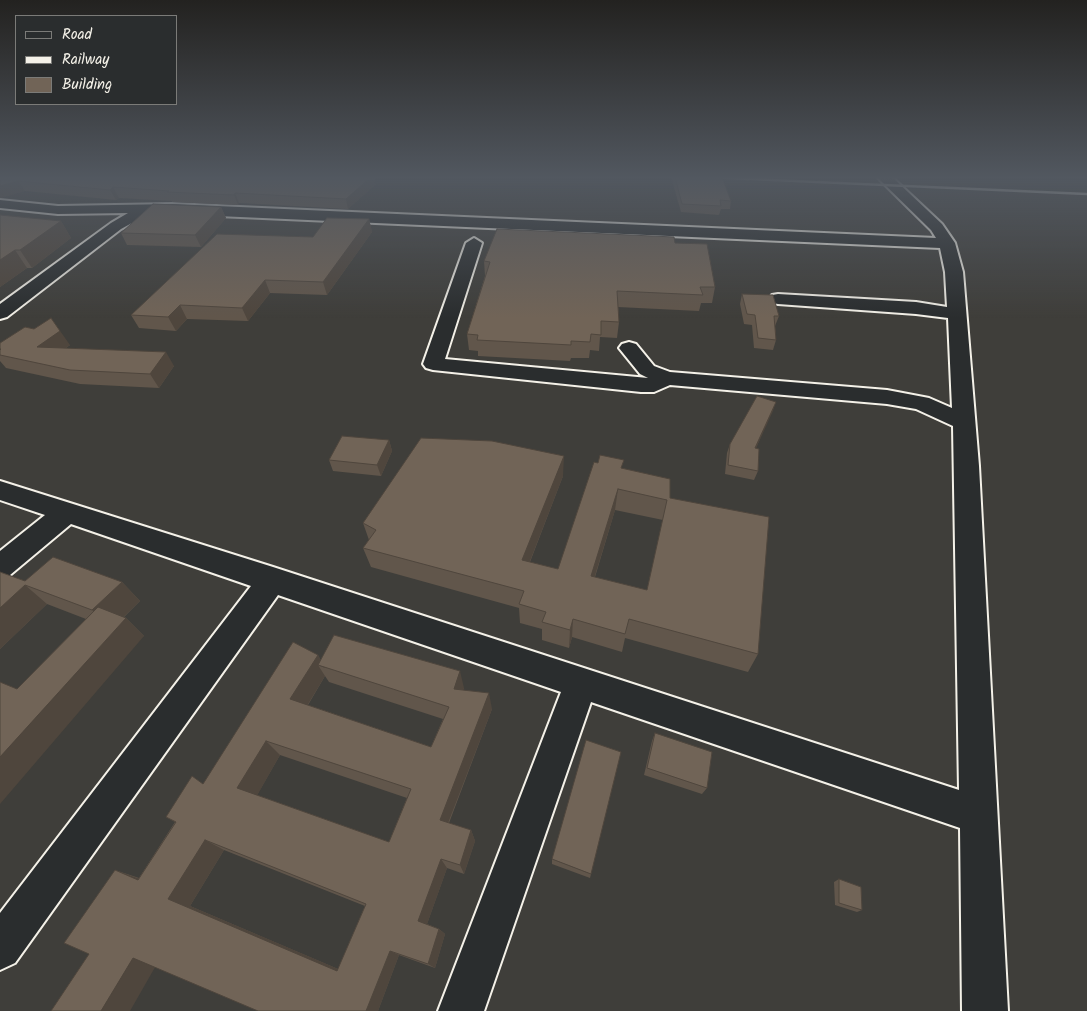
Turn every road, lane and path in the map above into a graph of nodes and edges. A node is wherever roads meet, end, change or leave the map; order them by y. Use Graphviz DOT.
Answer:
graph roads {
  1 [pos="118,224"];
  2 [pos="506,224"];
  3 [pos="933,224"];
  4 [pos="474,243"];
  5 [pos="948,243"];
  6 [pos="778,299"];
  7 [pos="0,313"];
  8 [pos="957,314"];
  9 [pos="629,348"];
  10 [pos="666,378"];
  11 [pos="964,422"];
  12 [pos="0,490"];
  13 [pos="68,511"];
  14 [pos="0,567"];
  15 [pos="273,579"];
  16 [pos="581,683"];
  17 [pos="979,816"];
  18 [pos="0,948"];
  19 [pos="461,1011"];
  20 [pos="985,1011"];
  1 -- 7 [label="street"];
  2 -- 5 [label="street"];
  3 -- 5 [label="street"];
  4 -- 10 [label="street"];
  5 -- 8 [label="street"];
  6 -- 8 [label="street"];
  8 -- 11 [label="street"];
  9 -- 10 [label="street"];
  10 -- 11 [label="street"];
  11 -- 17 [label="street"];
  12 -- 13 [label="street"];
  13 -- 14 [label="street"];
  13 -- 15 [label="street"];
  15 -- 16 [label="street"];
  15 -- 18 [label="street"];
  16 -- 17 [label="street"];
  16 -- 19 [label="street"];
  17 -- 20 [label="street"];
}
